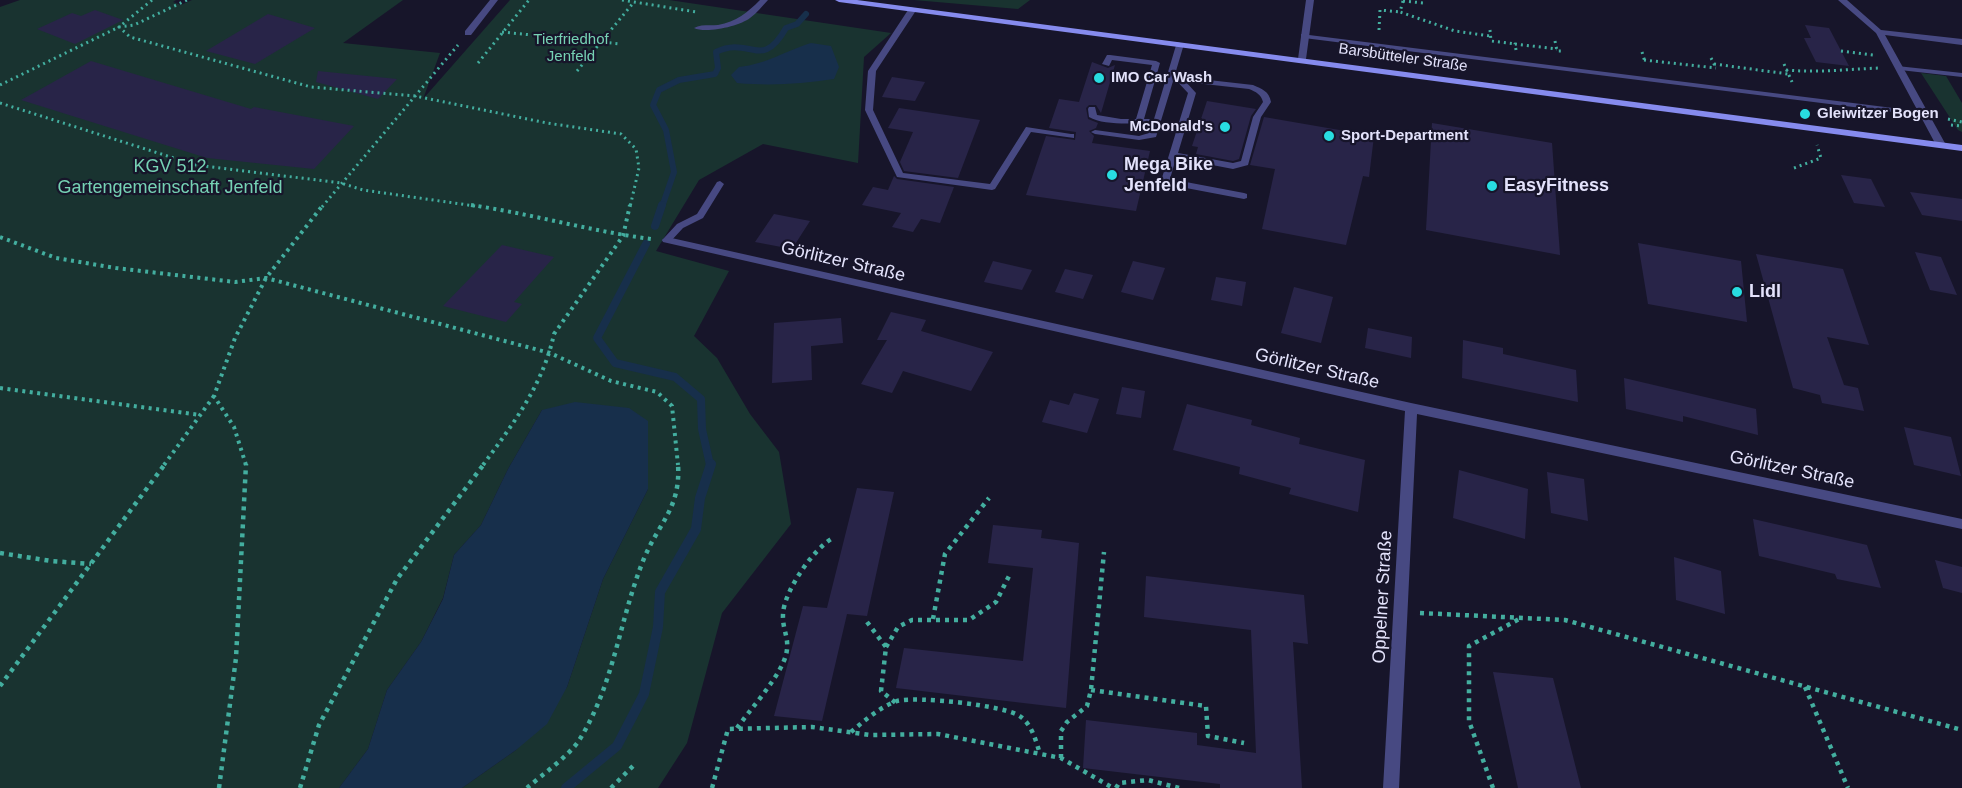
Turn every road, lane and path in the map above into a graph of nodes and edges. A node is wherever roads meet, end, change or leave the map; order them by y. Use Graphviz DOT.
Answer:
graph roads {
  1 [pos="152,0"];
  2 [pos="187,0"];
  3 [pos="494,0"];
  4 [pos="529,0"];
  5 [pos="622,0"];
  6 [pos="764,0"];
  7 [pos="839,0"];
  8 [pos="1310,0"];
  9 [pos="1403,0"];
  10 [pos="1842,0"];
  11 [pos="634,2"];
  12 [pos="1424,3"];
  13 [pos="676,9"];
  14 [pos="913,9"];
  15 [pos="1400,12"];
  16 [pos="119,27"];
  17 [pos="698,28"];
  18 [pos="1490,30"];
  19 [pos="502,32"];
  20 [pos="1879,32"];
  21 [pos="468,33"];
  22 [pos="1304,36"];
  23 [pos="1490,36"];
  24 [pos="601,42"];
  25 [pos="1962,42"];
  26 [pos="621,44"];
  27 [pos="1180,44"];
  28 [pos="1515,44"];
  29 [pos="1379,45"];
  30 [pos="1841,51"];
  31 [pos="1895,57"];
  32 [pos="1302,59"];
  33 [pos="1644,60"];
  34 [pos="477,63"];
  35 [pos="1106,64"];
  36 [pos="1900,68"];
  37 [pos="577,71"];
  38 [pos="1172,71"];
  39 [pos="1962,75"];
  40 [pos="1180,80"];
  41 [pos="0,83"];
  42 [pos="415,96"];
  43 [pos="0,103"];
  44 [pos="1092,109"];
  45 [pos="1925,114"];
  46 [pos="1140,120"];
  47 [pos="1158,121"];
  48 [pos="1813,128"];
  49 [pos="1095,132"];
  50 [pos="1071,136"];
  51 [pos="1941,145"];
  52 [pos="1962,148"];
  53 [pos="1172,155"];
  54 [pos="1794,168"];
  55 [pos="341,183"];
  56 [pos="720,184"];
  57 [pos="1244,196"];
  58 [pos="623,236"];
  59 [pos="0,237"];
  60 [pos="667,240"];
  61 [pos="266,278"];
  62 [pos="550,353"];
  63 [pos="0,388"];
  64 [pos="213,396"];
  65 [pos="1411,408"];
  66 [pos="200,415"];
  67 [pos="989,498"];
  68 [pos="1962,524"];
  69 [pos="833,537"];
  70 [pos="1104,552"];
  71 [pos="0,553"];
  72 [pos="92,564"];
  73 [pos="1009,576"];
  74 [pos="1400,612"];
  75 [pos="1521,618"];
  76 [pos="933,619"];
  77 [pos="867,622"];
  78 [pos="885,647"];
  79 [pos="0,686"];
  80 [pos="1804,686"];
  81 [pos="1091,690"];
  82 [pos="896,703"];
  83 [pos="737,729"];
  84 [pos="1962,730"];
  85 [pos="850,732"];
  86 [pos="1244,743"];
  87 [pos="1040,754"];
  88 [pos="1061,758"];
  89 [pos="635,764"];
  90 [pos="219,788"];
  91 [pos="300,788"];
  92 [pos="527,788"];
  93 [pos="611,788"];
  94 [pos="712,788"];
  95 [pos="1114,788"];
  96 [pos="1179,788"];
  97 [pos="1391,788"];
  98 [pos="1493,788"];
  99 [pos="1848,788"];
  1 -- 16 [label="path"];
  2 -- 16 [label="path"];
  3 -- 21 [label="lane"];
  4 -- 19 [label="path"];
  5 -- 11 [label="path"];
  6 -- 17 [label="lane"];
  7 -- 14 [label="main road, Barsbütteler Straße"];
  8 -- 22 [label="street"];
  9 -- 12 [label="path"];
  9 -- 15 [label="path"];
  10 -- 20 [label="street"];
  11 -- 13 [label="path"];
  11 -- 24 [label="path"];
  14 -- 27 [label="main road, Barsbütteler Straße"];
  14 -- 50 [label="lane"];
  15 -- 23 [label="path"];
  15 -- 29 [label="path"];
  16 -- 41 [label="path"];
  16 -- 42 [label="path"];
  18 -- 23 [label="path"];
  19 -- 24 [label="path"];
  19 -- 34 [label="path"];
  20 -- 25 [label="street"];
  20 -- 31 [label="street"];
  21 -- 42 [label="path"];
  22 -- 29 [label="lane"];
  22 -- 32 [label="street"];
  23 -- 28 [label="path"];
  24 -- 26 [label="path"];
  24 -- 37 [label="path"];
  27 -- 32 [label="main road, Barsbütteler Straße"];
  27 -- 38 [label="lane"];
  29 -- 45 [label="lane"];
  30 -- 31 [label="path"];
  31 -- 36 [label="street"];
  32 -- 48 [label="main road, Barsbütteler Straße"];
  33 -- 36 [label="path"];
  35 -- 46 [label="lane"];
  36 -- 39 [label="lane"];
  36 -- 45 [label="street"];
  38 -- 40 [label="lane"];
  38 -- 47 [label="lane"];
  40 -- 53 [label="lane"];
  40 -- 53 [label="lane"];
  42 -- 55 [label="path"];
  42 -- 58 [label="path"];
  43 -- 55 [label="path"];
  44 -- 46 [label="lane"];
  45 -- 51 [label="street"];
  46 -- 47 [label="lane"];
  47 -- 49 [label="lane"];
  48 -- 51 [label="main road, Barsbütteler Straße"];
  48 -- 54 [label="path"];
  51 -- 52 [label="main road, Barsbütteler Straße"];
  53 -- 57 [label="lane"];
  55 -- 58 [label="path"];
  55 -- 61 [label="path"];
  56 -- 60 [label="lane"];
  58 -- 60 [label="path"];
  58 -- 62 [label="path"];
  59 -- 61 [label="path"];
  60 -- 65 [label="street, Görlitzer Straße"];
  61 -- 62 [label="path"];
  61 -- 64 [label="path"];
  62 -- 91 [label="path"];
  62 -- 92 [label="path"];
  63 -- 66 [label="path"];
  64 -- 66 [label="path"];
  64 -- 90 [label="path"];
  65 -- 68 [label="street, Görlitzer Straße"];
  65 -- 74 [label="street, Oppelner Straße"];
  66 -- 72 [label="path"];
  67 -- 76 [label="path"];
  69 -- 83 [label="path"];
  70 -- 81 [label="path"];
  71 -- 72 [label="path"];
  72 -- 79 [label="path"];
  73 -- 76 [label="path"];
  74 -- 75 [label="path"];
  74 -- 97 [label="street, Oppelner Straße"];
  75 -- 80 [label="path"];
  75 -- 98 [label="path"];
  76 -- 78 [label="path"];
  77 -- 78 [label="path"];
  78 -- 82 [label="path"];
  80 -- 84 [label="path"];
  80 -- 99 [label="path"];
  81 -- 86 [label="path"];
  81 -- 88 [label="path"];
  82 -- 85 [label="path"];
  82 -- 87 [label="path"];
  83 -- 85 [label="path"];
  83 -- 94 [label="path"];
  85 -- 87 [label="path"];
  87 -- 88 [label="path"];
  88 -- 95 [label="path"];
  89 -- 93 [label="path"];
  95 -- 96 [label="path"];
}
